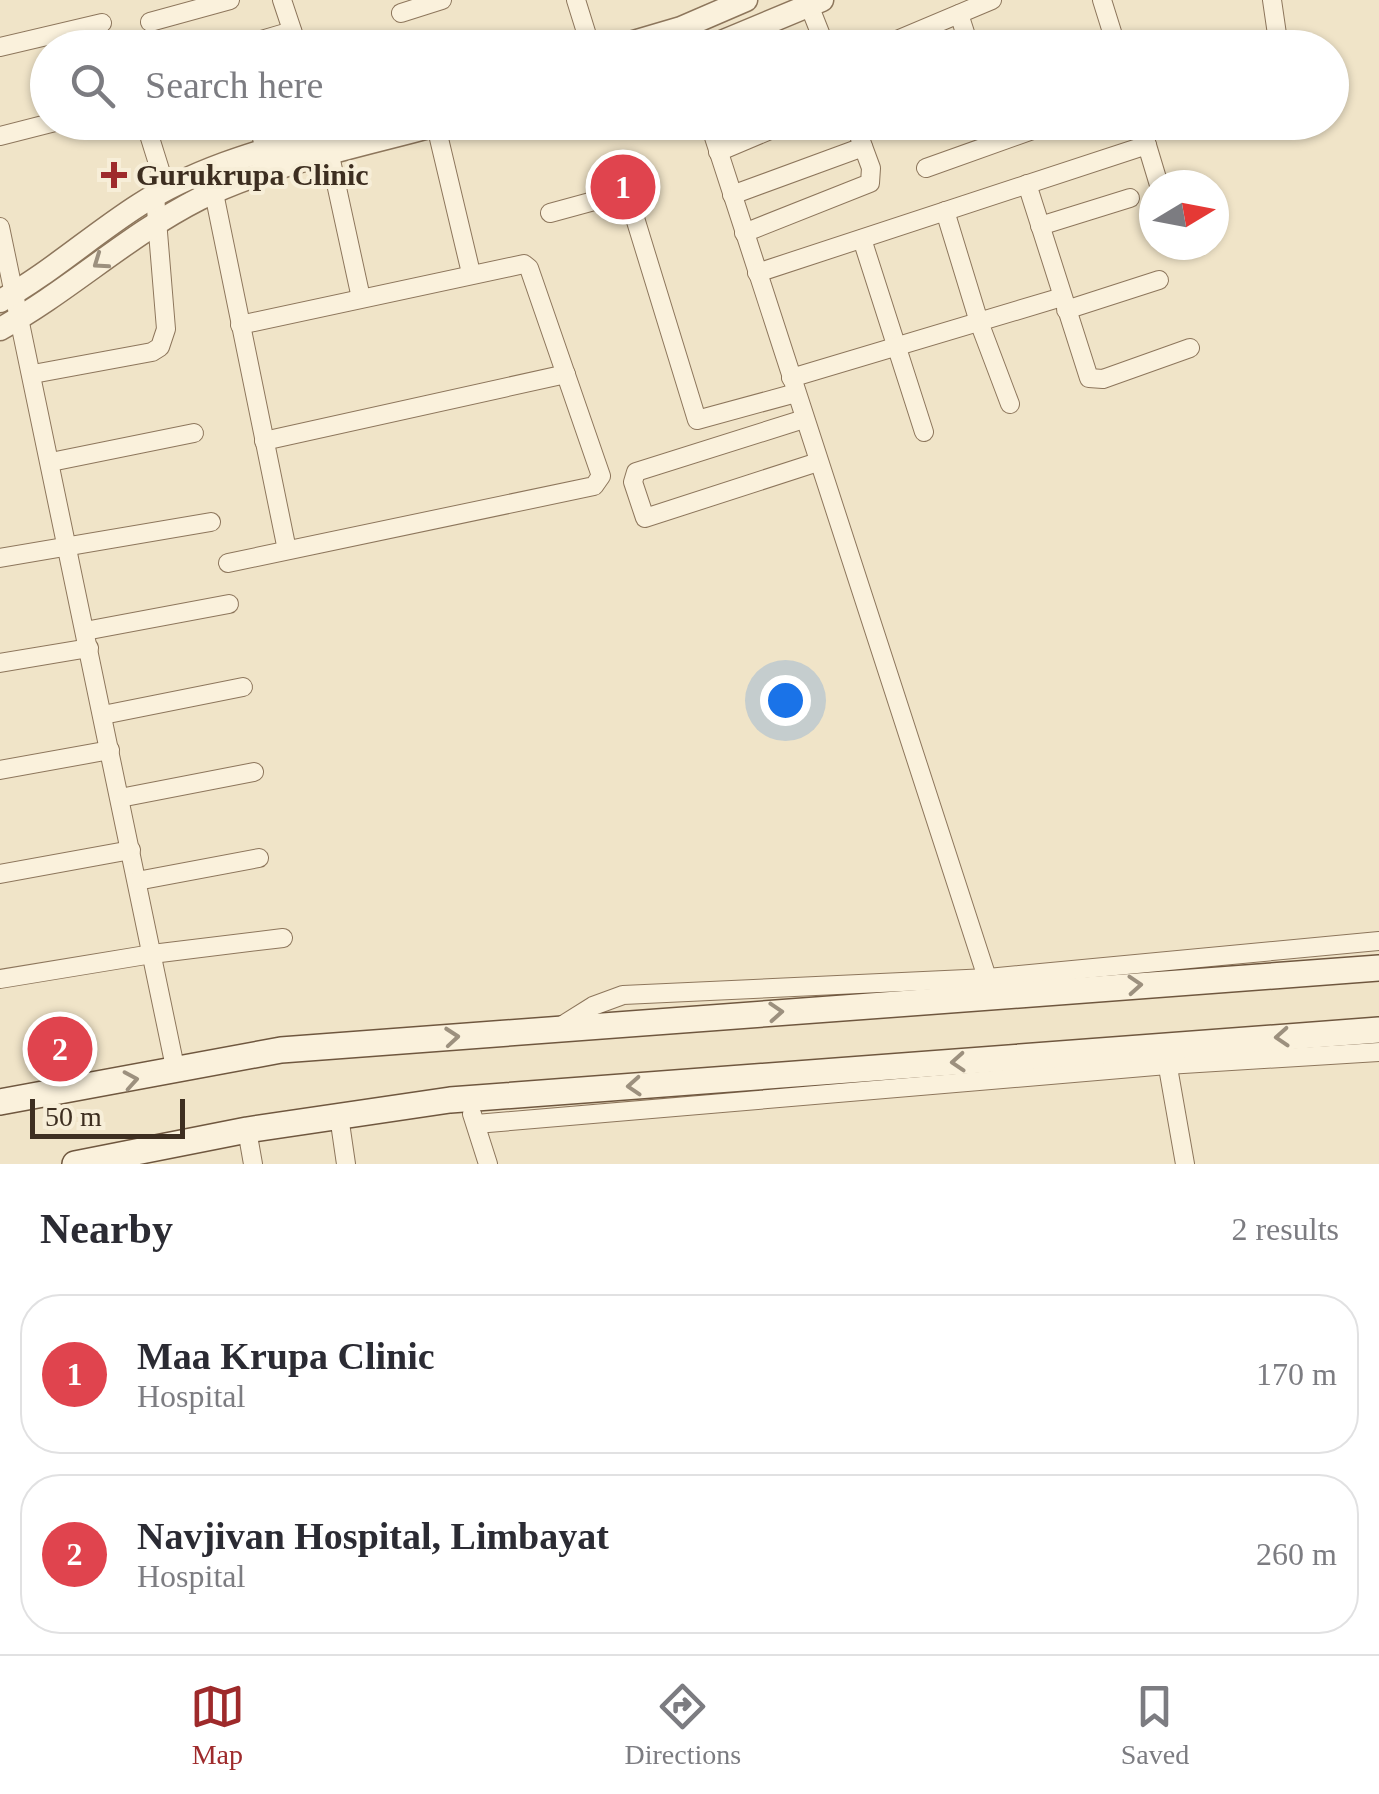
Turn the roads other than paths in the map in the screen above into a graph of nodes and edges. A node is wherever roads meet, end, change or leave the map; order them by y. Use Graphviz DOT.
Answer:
graph roads {
  1 [pos="230,0"];
  2 [pos="282,0"];
  3 [pos="442,0"];
  4 [pos="576,0"];
  5 [pos="746,0"];
  6 [pos="992,0"];
  7 [pos="1102,0"];
  8 [pos="1272,0"];
  9 [pos="815,3"];
  10 [pos="401,13"];
  11 [pos="959,14"];
  12 [pos="150,22"];
  13 [pos="102,23"];
  14 [pos="72,30"];
  15 [pos="292,30"];
  16 [pos="585,30"];
  17 [pos="695,30"];
  18 [pos="750,30"];
  19 [pos="822,30"];
  20 [pos="921,30"];
  21 [pos="964,30"];
  22 [pos="1111,30"];
  23 [pos="1276,30"];
  24 [pos="30,40"];
  25 [pos="0,47"];
  26 [pos="30,128"];
  27 [pos="0,136"];
  28 [pos="149,140"];
  29 [pos="263,140"];
  30 [pos="312,140"];
  31 [pos="320,140"];
  32 [pos="327,140"];
  33 [pos="445,140"];
  34 [pos="714,140"];
  35 [pos="746,140"];
  36 [pos="860,140"];
  37 [pos="1145,140"];
  38 [pos="1003,141"];
  39 [pos="1147,145"];
  40 [pos="863,147"];
  41 [pos="266,150"];
  42 [pos="718,152"];
  43 [pos="926,168"];
  44 [pos="1154,170"];
  45 [pos="1027,184"];
  46 [pos="161,193"];
  47 [pos="214,193"];
  48 [pos="732,195"];
  49 [pos="1130,198"];
  50 [pos="945,211"];
  51 [pos="550,212"];
  52 [pos="157,222"];
  53 [pos="1040,226"];
  54 [pos="1,232"];
  55 [pos="744,233"];
  56 [pos="862,238"];
  57 [pos="471,273"];
  58 [pos="757,273"];
  59 [pos="1159,280"];
  60 [pos="8,296"];
  61 [pos="361,298"];
  62 [pos="1064,304"];
  63 [pos="980,322"];
  64 [pos="10,323"];
  65 [pos="240,324"];
  66 [pos="896,346"];
  67 [pos="1190,348"];
  68 [pos="33,374"];
  69 [pos="566,374"];
  70 [pos="793,386"];
  71 [pos="1010,404"];
  72 [pos="804,419"];
  73 [pos="924,432"];
  74 [pos="194,433"];
  75 [pos="264,441"];
  76 [pos="51,462"];
  77 [pos="818,462"];
  78 [pos="211,522"];
  79 [pos="68,546"];
  80 [pos="287,550"];
  81 [pos="0,558"];
  82 [pos="228,562"];
  83 [pos="229,604"];
  84 [pos="87,640"];
  85 [pos="0,664"];
  86 [pos="242,687"];
  87 [pos="103,715"];
  88 [pos="110,750"];
  89 [pos="0,770"];
  90 [pos="254,772"];
  91 [pos="120,798"];
  92 [pos="130,850"];
  93 [pos="259,858"];
  94 [pos="0,874"];
  95 [pos="137,882"];
  96 [pos="283,938"];
  97 [pos="1379,941"];
  98 [pos="152,954"];
  99 [pos="1379,968"];
  100 [pos="0,979"];
  101 [pos="990,987"];
  102 [pos="1379,1030"];
  103 [pos="1379,1052"];
  104 [pos="1166,1056"];
  105 [pos="176,1072"];
  106 [pos="468,1099"];
  107 [pos="0,1102"];
  108 [pos="339,1116"];
  109 [pos="476,1124"];
  110 [pos="248,1130"];
  111 [pos="163,1156"];
  112 [pos="81,1164"];
  113 [pos="253,1164"];
  114 [pos="346,1164"];
  115 [pos="488,1164"];
  116 [pos="1185,1164"];
  1 -- 12 [label="street"];
  2 -- 15 [label="street"];
  3 -- 10 [label="street"];
  4 -- 16 [label="street"];
  5 -- 17 [label="street"];
  6 -- 11 [label="street"];
  7 -- 22 [label="street"];
  8 -- 23 [label="street"];
  9 -- 18 [label="street"];
  9 -- 19 [label="street"];
  11 -- 20 [label="street"];
  11 -- 21 [label="street"];
  13 -- 14 [label="street"];
  24 -- 25 [label="street"];
  26 -- 27 [label="street"];
  28 -- 46 [label="street"];
  29 -- 41 [label="street"];
  30 -- 41 [label="street"];
  31 -- 47 [label="street"];
  32 -- 61 [label="street"];
  33 -- 57 [label="street"];
  34 -- 42 [label="street"];
  35 -- 42 [label="street"];
  36 -- 40 [label="street"];
  37 -- 39 [label="street"];
  38 -- 43 [label="street"];
  39 -- 44 [label="street"];
  39 -- 45 [label="street"];
  40 -- 48 [label="street"];
  40 -- 55 [label="street"];
  41 -- 46 [label="street"];
  42 -- 48 [label="street"];
  45 -- 50 [label="street"];
  45 -- 53 [label="street"];
  46 -- 52 [label="street"];
  46 -- 60 [label="street"];
  47 -- 52 [label="street"];
  47 -- 65 [label="street"];
  48 -- 55 [label="street"];
  49 -- 53 [label="street"];
  50 -- 56 [label="street"];
  50 -- 63 [label="street"];
  51 -- 70 [label="street"];
  52 -- 64 [label="street, one-way"];
  52 -- 68 [label="street"];
  53 -- 62 [label="street"];
  54 -- 60 [label="street"];
  55 -- 58 [label="street"];
  56 -- 58 [label="street"];
  56 -- 66 [label="street"];
  57 -- 61 [label="street"];
  57 -- 69 [label="street"];
  58 -- 70 [label="street"];
  59 -- 62 [label="street"];
  60 -- 64 [label="street"];
  61 -- 65 [label="street"];
  62 -- 63 [label="street"];
  62 -- 67 [label="street"];
  63 -- 66 [label="street"];
  63 -- 71 [label="street"];
  64 -- 68 [label="street"];
  65 -- 75 [label="street"];
  66 -- 70 [label="street"];
  66 -- 73 [label="street"];
  68 -- 76 [label="street"];
  69 -- 75 [label="street"];
  69 -- 80 [label="street"];
  70 -- 72 [label="street"];
  72 -- 77 [label="street"];
  72 -- 77 [label="street"];
  74 -- 76 [label="street"];
  75 -- 80 [label="street"];
  76 -- 79 [label="street"];
  77 -- 101 [label="street"];
  78 -- 79 [label="street"];
  79 -- 81 [label="street"];
  79 -- 84 [label="street"];
  80 -- 82 [label="street"];
  83 -- 84 [label="street"];
  84 -- 85 [label="street"];
  84 -- 87 [label="street"];
  86 -- 87 [label="street"];
  87 -- 88 [label="street"];
  88 -- 89 [label="street"];
  88 -- 91 [label="street"];
  90 -- 91 [label="street"];
  91 -- 92 [label="street"];
  92 -- 94 [label="street"];
  92 -- 95 [label="street"];
  93 -- 95 [label="street"];
  95 -- 98 [label="street"];
  96 -- 98 [label="street"];
  97 -- 101 [label="street"];
  98 -- 100 [label="street"];
  98 -- 105 [label="street"];
  101 -- 99 [label="main road, one-way"];
  105 -- 101 [label="main road, one-way"];
  102 -- 104 [label="main road, one-way"];
  103 -- 104 [label="street"];
  104 -- 106 [label="main road, one-way"];
  104 -- 109 [label="street"];
  104 -- 116 [label="street"];
  107 -- 105 [label="main road, one-way"];
  106 -- 108 [label="main road"];
  106 -- 109 [label="street"];
  108 -- 110 [label="main road"];
  108 -- 114 [label="street"];
  109 -- 115 [label="street"];
  110 -- 111 [label="main road"];
  110 -- 113 [label="street"];
  111 -- 112 [label="main road"];
}
